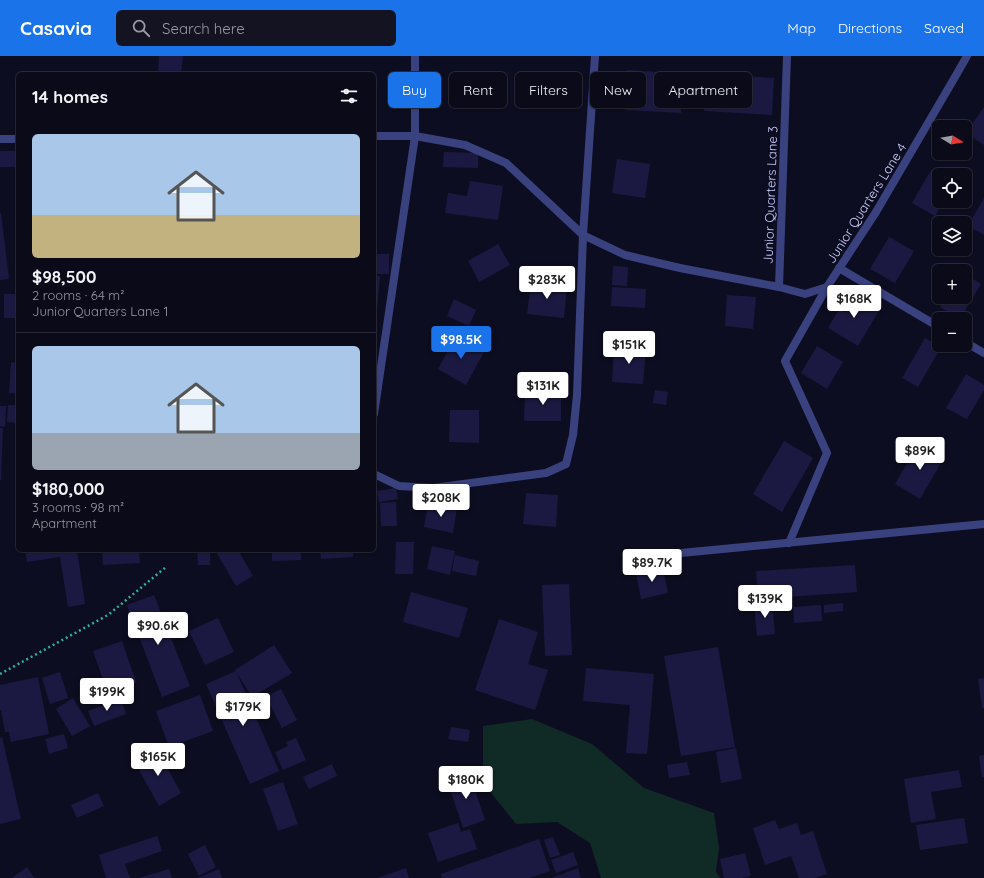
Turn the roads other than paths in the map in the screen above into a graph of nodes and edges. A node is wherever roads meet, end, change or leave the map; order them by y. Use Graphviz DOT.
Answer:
graph roads {
  1 [pos="415,56"];
  2 [pos="595,56"];
  3 [pos="787,56"];
  4 [pos="967,56"];
  5 [pos="376,136"];
  6 [pos="415,136"];
  7 [pos="0,139"];
  8 [pos="16,139"];
  9 [pos="583,235"];
  10 [pos="839,268"];
  11 [pos="779,287"];
  12 [pos="827,287"];
  13 [pos="932,323"];
  14 [pos="972,346"];
  15 [pos="984,353"];
  16 [pos="376,400"];
  17 [pos="376,475"];
  18 [pos="984,524"];
  19 [pos="789,543"];
  20 [pos="681,553"];
  1 -- 6 [label="street"];
  2 -- 9 [label="street"];
  3 -- 11 [label="street, Junior Quarters Lane 3"];
  4 -- 10 [label="street, Junior Quarters Lane 4"];
  5 -- 6 [label="street"];
  6 -- 9 [label="street"];
  6 -- 16 [label="street"];
  7 -- 8 [label="street"];
  9 -- 11 [label="street"];
  9 -- 17 [label="street"];
  10 -- 12 [label="street, Junior Quarters Lane 4"];
  10 -- 13 [label="street"];
  11 -- 12 [label="street"];
  12 -- 19 [label="street, Junior Quarters Lane 4"];
  14 -- 15 [label="street"];
  18 -- 19 [label="street"];
  19 -- 20 [label="street"];
}
